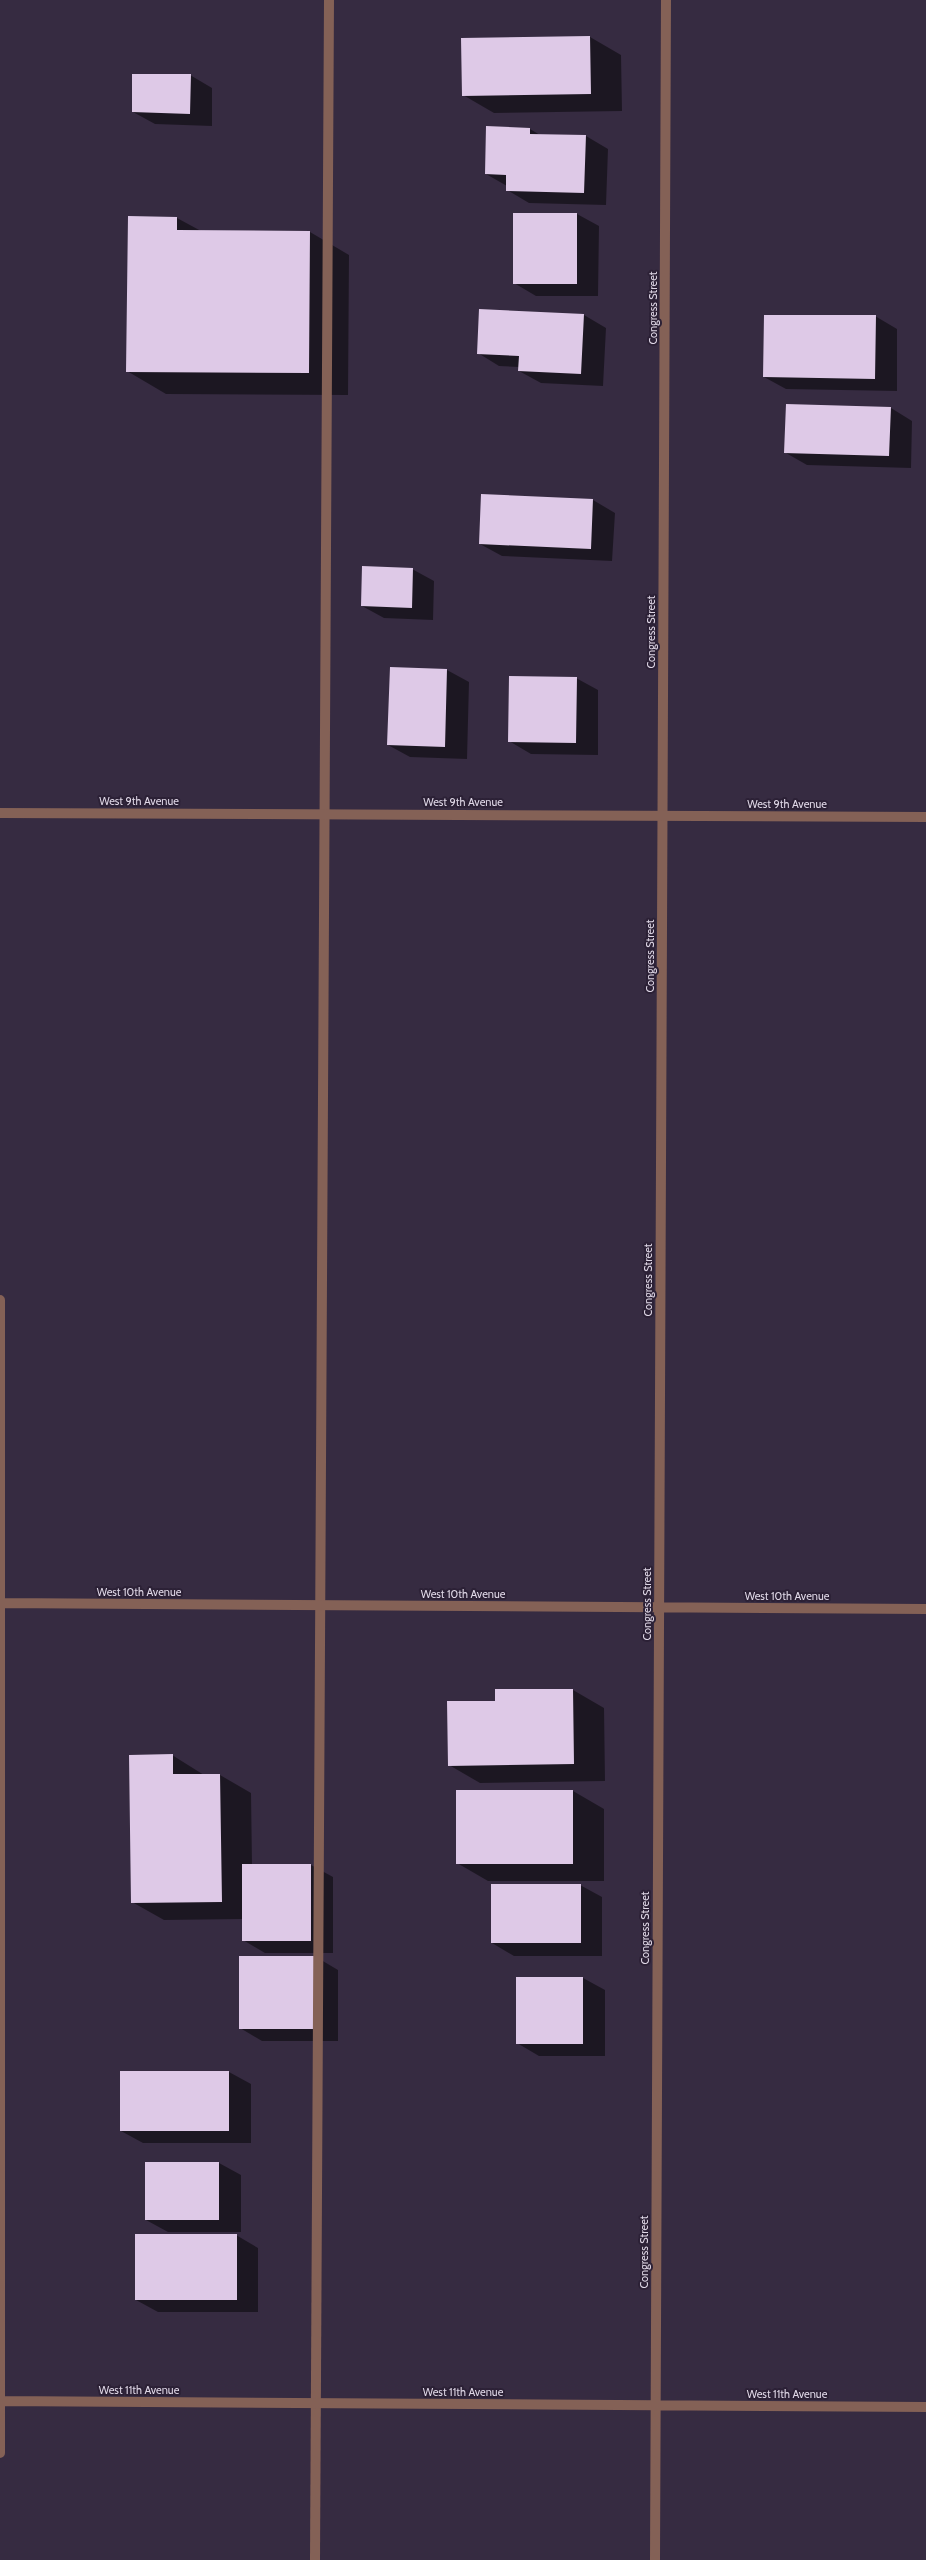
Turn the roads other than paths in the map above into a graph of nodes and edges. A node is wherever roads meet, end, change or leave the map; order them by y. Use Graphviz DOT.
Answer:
graph roads {
  1 [pos="329,0"];
  2 [pos="666,0"];
  3 [pos="0,812"];
  4 [pos="325,814"];
  5 [pos="663,815"];
  6 [pos="926,817"];
  7 [pos="0,1300"];
  8 [pos="1,1603"];
  9 [pos="320,1605"];
  10 [pos="659,1608"];
  11 [pos="926,1608"];
  12 [pos="0,2401"];
  13 [pos="316,2403"];
  14 [pos="656,2405"];
  15 [pos="926,2407"];
  16 [pos="0,2452"];
  17 [pos="315,2560"];
  18 [pos="655,2560"];
  1 -- 4 [label="street"];
  2 -- 5 [label="street, Congress Street"];
  3 -- 4 [label="street, West 9th Avenue"];
  4 -- 5 [label="street, West 9th Avenue"];
  4 -- 9 [label="street"];
  5 -- 6 [label="street, West 9th Avenue"];
  5 -- 10 [label="street, Congress Street"];
  7 -- 8 [label="street"];
  8 -- 9 [label="street, West 10th Avenue"];
  8 -- 12 [label="street"];
  9 -- 10 [label="street, West 10th Avenue"];
  9 -- 13 [label="street"];
  10 -- 11 [label="street, West 10th Avenue"];
  10 -- 14 [label="street, Congress Street"];
  12 -- 13 [label="street, West 11th Avenue"];
  12 -- 16 [label="street"];
  13 -- 14 [label="street, West 11th Avenue"];
  13 -- 17 [label="street"];
  14 -- 15 [label="street, West 11th Avenue"];
  14 -- 18 [label="street, Congress Street"];
}
